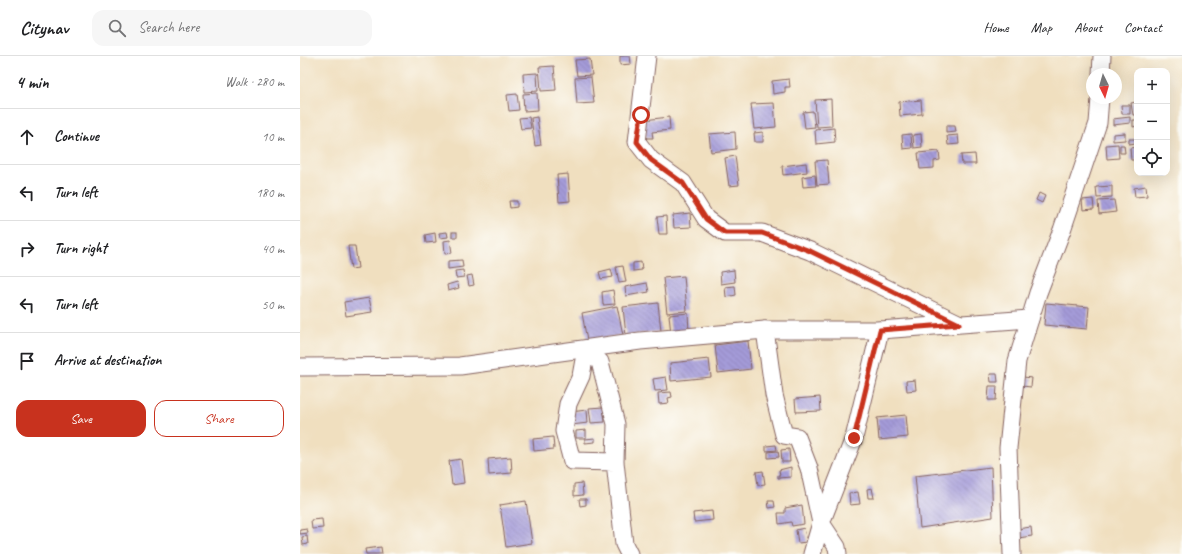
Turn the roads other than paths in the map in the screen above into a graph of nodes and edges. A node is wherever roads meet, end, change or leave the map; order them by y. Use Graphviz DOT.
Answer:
graph roads {
  1 [pos="647,56"];
  2 [pos="1102,56"];
  3 [pos="1102,68"];
  4 [pos="1100,104"];
  5 [pos="1030,319"];
  6 [pos="959,324"];
  7 [pos="764,330"];
  8 [pos="880,330"];
  9 [pos="586,349"];
  10 [pos="300,367"];
  11 [pos="615,462"];
  12 [pos="821,523"];
  13 [pos="630,554"];
  14 [pos="812,554"];
  15 [pos="838,554"];
  16 [pos="1012,554"];
  1 -- 6 [label="street"];
  2 -- 3 [label="street"];
  4 -- 5 [label="street"];
  5 -- 6 [label="street"];
  5 -- 16 [label="street"];
  6 -- 8 [label="street"];
  7 -- 8 [label="street"];
  7 -- 9 [label="street"];
  7 -- 12 [label="street"];
  8 -- 12 [label="street"];
  9 -- 10 [label="street"];
  9 -- 11 [label="street"];
  9 -- 11 [label="street"];
  11 -- 13 [label="street"];
  12 -- 14 [label="street"];
  12 -- 15 [label="street"];
}
